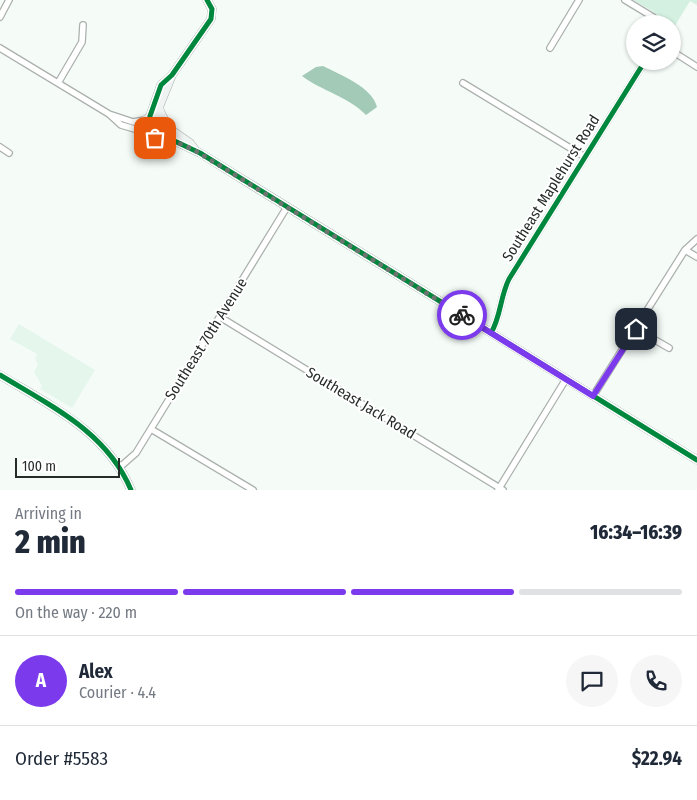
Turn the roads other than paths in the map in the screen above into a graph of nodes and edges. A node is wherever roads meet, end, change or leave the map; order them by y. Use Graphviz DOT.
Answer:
graph roads {
  1 [pos="9,0"];
  2 [pos="206,0"];
  3 [pos="579,0"];
  4 [pos="625,0"];
  5 [pos="650,15"];
  6 [pos="0,17"];
  7 [pos="83,25"];
  8 [pos="0,48"];
  9 [pos="550,48"];
  10 [pos="681,57"];
  11 [pos="697,67"];
  12 [pos="639,70"];
  13 [pos="172,75"];
  14 [pos="58,83"];
  15 [pos="463,83"];
  16 [pos="109,114"];
  17 [pos="162,116"];
  18 [pos="148,118"];
  19 [pos="167,127"];
  20 [pos="145,132"];
  21 [pos="161,137"];
  22 [pos="0,147"];
  23 [pos="196,151"];
  24 [pos="9,153"];
  25 [pos="585,157"];
  26 [pos="287,207"];
  27 [pos="697,239"];
  28 [pos="685,250"];
  29 [pos="697,257"];
  30 [pos="220,317"];
  31 [pos="636,329"];
  32 [pos="492,333"];
  33 [pos="669,348"];
  34 [pos="0,375"];
  35 [pos="566,379"];
  36 [pos="593,396"];
  37 [pos="151,429"];
  38 [pos="697,460"];
  39 [pos="120,467"];
  40 [pos="501,489"];
  41 [pos="131,490"];
  42 [pos="253,490"];
  1 -- 6 [label="street"];
  2 -- 13 [label="street"];
  3 -- 9 [label="street"];
  4 -- 5 [label="street"];
  7 -- 14 [label="street"];
  8 -- 14 [label="street"];
  10 -- 11 [label="street"];
  12 -- 25 [label="street, Southeast Maplehurst Road"];
  13 -- 17 [label="street"];
  13 -- 18 [label="street"];
  14 -- 16 [label="street"];
  15 -- 25 [label="street"];
  16 -- 18 [label="street"];
  16 -- 20 [label="street"];
  17 -- 18 [label="street"];
  17 -- 19 [label="street"];
  18 -- 20 [label="street"];
  19 -- 21 [label="street"];
  19 -- 23 [label="street"];
  20 -- 21 [label="street"];
  21 -- 23 [label="street"];
  22 -- 24 [label="street"];
  23 -- 26 [label="street"];
  25 -- 32 [label="street, Southeast Maplehurst Road"];
  26 -- 30 [label="street, Southeast 70th Avenue"];
  26 -- 32 [label="street"];
  27 -- 28 [label="street"];
  28 -- 29 [label="street"];
  28 -- 31 [label="street"];
  30 -- 37 [label="street, Southeast 70th Avenue"];
  30 -- 40 [label="street, Southeast Jack Road"];
  31 -- 33 [label="street"];
  31 -- 36 [label="street"];
  32 -- 35 [label="street"];
  34 -- 39 [label="street"];
  35 -- 36 [label="street"];
  35 -- 40 [label="street"];
  36 -- 38 [label="street"];
  37 -- 39 [label="street, Southeast 70th Avenue"];
  37 -- 42 [label="street"];
  39 -- 41 [label="street"];
}
